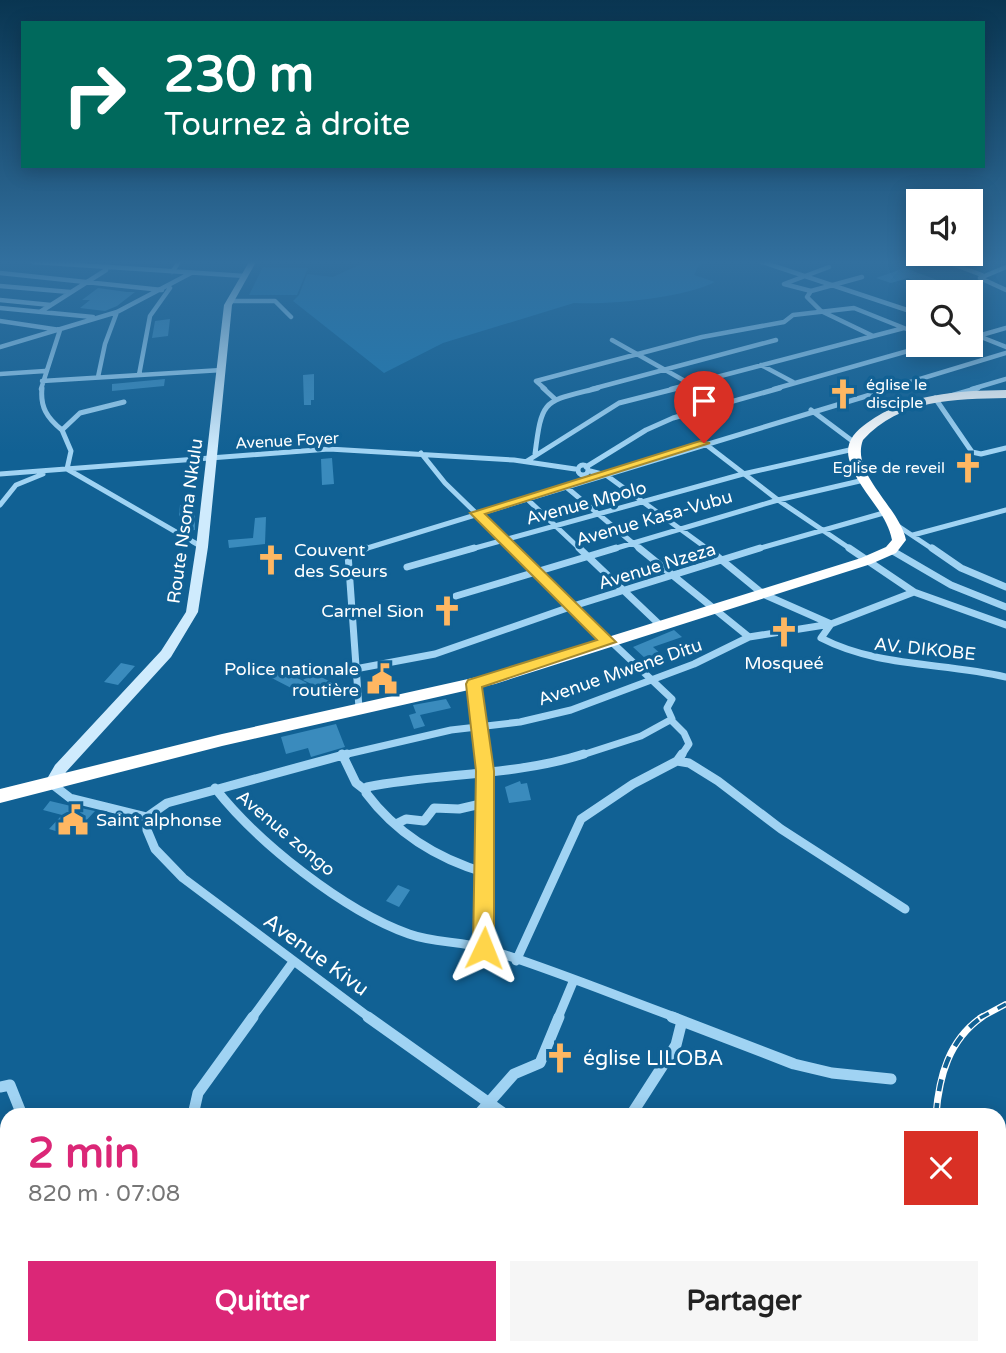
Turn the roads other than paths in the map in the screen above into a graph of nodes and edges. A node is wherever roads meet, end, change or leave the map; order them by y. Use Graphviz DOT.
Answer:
graph roads {
  1 [pos="28,325"];
  2 [pos="74,325"];
  3 [pos="112,325"];
  4 [pos="148,325"];
  5 [pos="227,325"];
  6 [pos="760,325"];
  7 [pos="851,325"];
  8 [pos="898,325"];
  9 [pos="905,328"];
  10 [pos="1006,328"];
  11 [pos="60,330"];
  12 [pos="983,335"];
  13 [pos="874,336"];
  14 [pos="983,338"];
  15 [pos="612,340"];
  16 [pos="776,340"];
  17 [pos="0,347"];
  18 [pos="1006,347"];
  19 [pos="906,351"];
  20 [pos="1006,353"];
  21 [pos="635,354"];
  22 [pos="761,365"];
  23 [pos="662,369"];
  24 [pos="222,370"];
  25 [pos="45,371"];
  26 [pos="0,374"];
  27 [pos="139,374"];
  28 [pos="98,377"];
  29 [pos="1006,379"];
  30 [pos="42,382"];
  31 [pos="793,382"];
  32 [pos="689,384"];
  33 [pos="1006,394"];
  34 [pos="555,398"];
  35 [pos="941,398"];
  36 [pos="124,402"];
  37 [pos="721,402"];
  38 [pos="811,410"];
  39 [pos="62,430"];
  40 [pos="704,443"];
  41 [pos="855,446"];
  42 [pos="1006,448"];
  43 [pos="421,453"];
  44 [pos="535,454"];
  45 [pos="212,457"];
  46 [pos="527,461"];
  47 [pos="67,469"];
  48 [pos="588,469"];
  49 [pos="58,470"];
  50 [pos="0,474"];
  51 [pos="743,474"];
  52 [pos="606,475"];
  53 [pos="864,480"];
  54 [pos="565,486"];
  55 [pos="526,498"];
  56 [pos="778,500"];
  57 [pos="645,502"];
  58 [pos="0,505"];
  59 [pos="1006,510"];
  60 [pos="476,513"];
  61 [pos="600,514"];
  62 [pos="891,518"];
  63 [pos="556,526"];
  64 [pos="682,528"];
  65 [pos="821,530"];
  66 [pos="913,535"];
  67 [pos="505,540"];
  68 [pos="634,542"];
  69 [pos="202,547"];
  70 [pos="891,550"];
  71 [pos="588,556"];
  72 [pos="722,560"];
  73 [pos="866,561"];
  74 [pos="407,567"];
  75 [pos="536,571"];
  76 [pos="673,575"];
  77 [pos="1006,587"];
  78 [pos="624,590"];
  79 [pos="914,592"];
  80 [pos="762,594"];
  81 [pos="456,596"];
  82 [pos="572,607"];
  83 [pos="1006,607"];
  84 [pos="710,609"];
  85 [pos="831,624"];
  86 [pos="1006,625"];
  87 [pos="661,626"];
  88 [pos="749,637"];
  89 [pos="608,642"];
  90 [pos="355,669"];
  91 [pos="1006,677"];
  92 [pos="650,681"];
  93 [pos="474,684"];
  94 [pos="359,708"];
  95 [pos="669,721"];
  96 [pos="480,728"];
  97 [pos="342,754"];
  98 [pos="677,761"];
  99 [pos="485,771"];
  100 [pos="52,783"];
  101 [pos="368,787"];
  102 [pos="215,788"];
  103 [pos="0,796"];
  104 [pos="485,803"];
  105 [pos="147,817"];
  106 [pos="396,824"];
  107 [pos="486,873"];
  108 [pos="905,909"];
  109 [pos="484,948"];
  110 [pos="516,961"];
  111 [pos="293,962"];
  112 [pos="573,982"];
  113 [pos="682,1021"];
  114 [pos="891,1079"];
  115 [pos="0,1087"];
  116 [pos="488,1103"];
  117 [pos="19,1108"];
  118 [pos="195,1108"];
  119 [pos="484,1108"];
  120 [pos="496,1108"];
  121 [pos="636,1108"];
  1 -- 11 [label="street"];
  2 -- 11 [label="street"];
  3 -- 28 [label="street"];
  4 -- 27 [label="street"];
  5 -- 24 [label="street, Route Nsona Nkulu"];
  6 -- 21 [label="street"];
  7 -- 13 [label="street"];
  8 -- 9 [label="street"];
  9 -- 13 [label="street"];
  10 -- 12 [label="street"];
  11 -- 17 [label="street"];
  11 -- 25 [label="street"];
  13 -- 22 [label="street"];
  14 -- 18 [label="street"];
  15 -- 21 [label="street"];
  16 -- 23 [label="street"];
  19 -- 31 [label="street"];
  20 -- 38 [label="street"];
  21 -- 23 [label="street"];
  21 -- 34 [label="street"];
  22 -- 31 [label="street"];
  22 -- 32 [label="street"];
  23 -- 32 [label="street"];
  23 -- 34 [label="street"];
  24 -- 27 [label="street"];
  24 -- 45 [label="street, Route Nsona Nkulu"];
  25 -- 26 [label="street"];
  25 -- 30 [label="street"];
  27 -- 28 [label="street"];
  28 -- 30 [label="street"];
  29 -- 35 [label="street"];
  30 -- 39 [label="street"];
  31 -- 37 [label="street"];
  32 -- 37 [label="street"];
  32 -- 44 [label="street"];
  33 -- 35 [label="highway"];
  34 -- 44 [label="street"];
  35 -- 41 [label="highway"];
  35 -- 42 [label="street"];
  36 -- 39 [label="street"];
  37 -- 48 [label="street"];
  38 -- 40 [label="street"];
  38 -- 41 [label="street"];
  39 -- 47 [label="street"];
  40 -- 51 [label="street"];
  40 -- 52 [label="street"];
  41 -- 51 [label="street, Avenue Mpolo"];
  41 -- 53 [label="highway"];
  43 -- 45 [label="street, Avenue Foyer"];
  43 -- 46 [label="street, Avenue Foyer"];
  43 -- 60 [label="street"];
  44 -- 46 [label="street"];
  45 -- 47 [label="street, Avenue Foyer"];
  45 -- 69 [label="street, Route Nsona Nkulu"];
  46 -- 48 [label="street, Avenue Foyer"];
  47 -- 49 [label="street, Avenue Foyer"];
  47 -- 69 [label="street"];
  48 -- 52 [label="street, Avenue Foyer"];
  49 -- 50 [label="street, Avenue Foyer"];
  49 -- 58 [label="street"];
  51 -- 56 [label="street"];
  51 -- 57 [label="street, Avenue Mpolo"];
  52 -- 54 [label="street"];
  52 -- 57 [label="street"];
  53 -- 56 [label="street, Avenue Kasa-Vubu"];
  53 -- 62 [label="highway"];
  54 -- 55 [label="street"];
  54 -- 61 [label="street"];
  55 -- 60 [label="street"];
  55 -- 63 [label="street"];
  56 -- 64 [label="street, Avenue Kasa-Vubu"];
  56 -- 65 [label="street"];
  57 -- 61 [label="street, Avenue Mpolo"];
  57 -- 64 [label="street"];
  59 -- 66 [label="street"];
  60 -- 67 [label="street"];
  60 -- 90 [label="street"];
  61 -- 63 [label="street, Avenue Mpolo"];
  61 -- 68 [label="street"];
  62 -- 65 [label="street, Avenue Nzeza"];
  62 -- 66 [label="street"];
  62 -- 70 [label="highway"];
  63 -- 67 [label="street, Avenue Mpolo"];
  63 -- 71 [label="street"];
  64 -- 68 [label="street, Avenue Kasa-Vubu"];
  64 -- 72 [label="street"];
  65 -- 72 [label="street, Avenue Nzeza"];
  65 -- 73 [label="street"];
  66 -- 77 [label="street"];
  67 -- 74 [label="street, Avenue Mpolo"];
  67 -- 75 [label="street"];
  68 -- 71 [label="street, Avenue Kasa-Vubu"];
  68 -- 76 [label="street"];
  69 -- 100 [label="street, Route Nsona Nkulu"];
  70 -- 73 [label="highway"];
  70 -- 83 [label="street"];
  71 -- 75 [label="street, Avenue Kasa-Vubu"];
  71 -- 78 [label="street"];
  72 -- 76 [label="street, Avenue Nzeza"];
  72 -- 80 [label="street"];
  73 -- 79 [label="street"];
  73 -- 80 [label="highway"];
  75 -- 81 [label="street, Avenue Kasa-Vubu"];
  75 -- 82 [label="street"];
  76 -- 78 [label="street, Avenue Nzeza"];
  76 -- 84 [label="street"];
  78 -- 82 [label="street, Avenue Nzeza"];
  78 -- 87 [label="street"];
  79 -- 85 [label="street, Avenue Mwene Ditu"];
  79 -- 86 [label="street"];
  80 -- 84 [label="highway"];
  80 -- 85 [label="street"];
  82 -- 89 [label="street"];
  82 -- 90 [label="street, Avenue Nzeza"];
  84 -- 87 [label="highway"];
  84 -- 88 [label="street"];
  85 -- 88 [label="street, Avenue Mwene Ditu"];
  85 -- 91 [label="street, AV. DIKOBE"];
  87 -- 89 [label="highway"];
  88 -- 92 [label="street, Avenue Mwene Ditu"];
  89 -- 92 [label="street"];
  89 -- 93 [label="highway"];
  90 -- 94 [label="street"];
  92 -- 95 [label="street"];
  92 -- 96 [label="street, Avenue Mwene Ditu"];
  93 -- 94 [label="highway"];
  93 -- 96 [label="street"];
  94 -- 100 [label="highway"];
  95 -- 98 [label="street"];
  95 -- 99 [label="street"];
  96 -- 97 [label="street, Avenue Mwene Ditu"];
  96 -- 99 [label="street"];
  97 -- 101 [label="street"];
  97 -- 102 [label="street, Avenue Mwene Ditu"];
  98 -- 108 [label="street"];
  98 -- 110 [label="street"];
  99 -- 101 [label="street"];
  99 -- 104 [label="street"];
  100 -- 103 [label="highway"];
  100 -- 105 [label="street"];
  101 -- 106 [label="street"];
  102 -- 105 [label="street, Avenue Mwene Ditu"];
  102 -- 109 [label="street, Avenue zongo"];
  104 -- 106 [label="street"];
  104 -- 107 [label="street"];
  105 -- 111 [label="street, Avenue Kivu"];
  106 -- 107 [label="street"];
  107 -- 109 [label="street"];
  109 -- 110 [label="street, Avenue zongo"];
  110 -- 112 [label="street, Avenue zongo"];
  111 -- 116 [label="street, Avenue Kivu"];
  111 -- 118 [label="street"];
  112 -- 113 [label="street, Avenue zongo"];
  112 -- 116 [label="street"];
  113 -- 114 [label="street, Avenue zongo"];
  113 -- 121 [label="street"];
  115 -- 117 [label="street"];
  116 -- 119 [label="street"];
  116 -- 120 [label="street, Avenue Kivu"];
}
